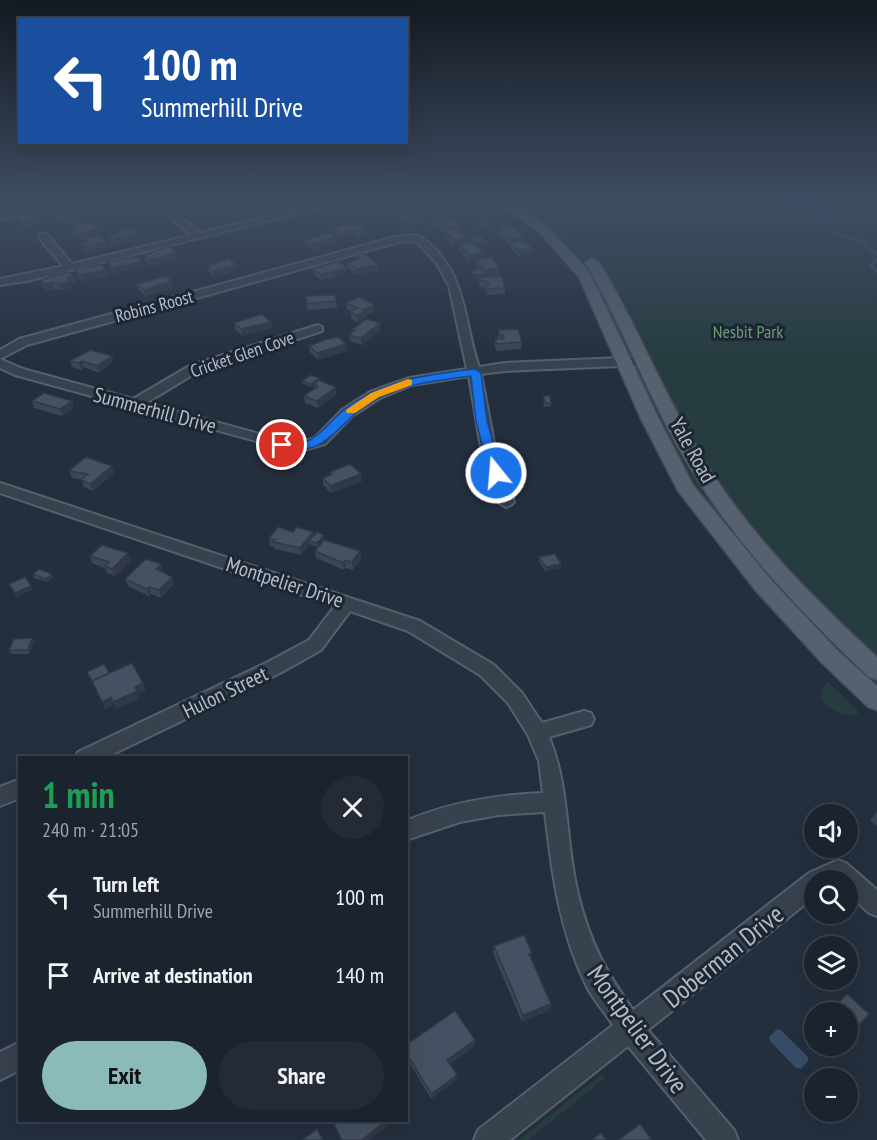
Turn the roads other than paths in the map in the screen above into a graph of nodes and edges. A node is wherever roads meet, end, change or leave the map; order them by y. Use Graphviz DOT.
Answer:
graph roads {
  1 [pos="59,255"];
  2 [pos="118,255"];
  3 [pos="340,255"];
  4 [pos="435,255"];
  5 [pos="569,255"];
  6 [pos="585,255"];
  7 [pos="69,267"];
  8 [pos="0,282"];
  9 [pos="318,329"];
  10 [pos="0,355"];
  11 [pos="0,363"];
  12 [pos="637,365"];
  13 [pos="475,373"];
  14 [pos="136,403"];
  15 [pos="0,488"];
  16 [pos="506,502"];
  17 [pos="347,603"];
  18 [pos="877,671"];
  19 [pos="877,700"];
  20 [pos="584,719"];
  21 [pos="537,732"];
  22 [pos="89,756"];
  23 [pos="18,789"];
  24 [pos="0,797"];
  25 [pos="555,802"];
  26 [pos="408,830"];
  27 [pos="858,887"];
  28 [pos="804,892"];
  29 [pos="877,904"];
  30 [pos="631,1029"];
  31 [pos="18,1056"];
  32 [pos="0,1067"];
  33 [pos="488,1140"];
  34 [pos="724,1140"];
  1 -- 7 [label="street"];
  2 -- 7 [label="street"];
  3 -- 10 [label="street, Robins Roost"];
  4 -- 13 [label="street, Robins Roost"];
  5 -- 12 [label="main road, Yale Road"];
  6 -- 12 [label="main road, Yale Road"];
  7 -- 8 [label="street"];
  9 -- 14 [label="street, Cricket Glen Cove"];
  11 -- 14 [label="street, Summerhill Drive"];
  12 -- 13 [label="street, Summerhill Drive"];
  12 -- 18 [label="main road, Yale Road"];
  12 -- 19 [label="main road, Yale Road"];
  13 -- 14 [label="street, Summerhill Drive"];
  13 -- 16 [label="street"];
  15 -- 17 [label="street, Montpelier Drive"];
  17 -- 21 [label="street, Montpelier Drive"];
  17 -- 22 [label="street, Hulon Street"];
  20 -- 21 [label="street"];
  21 -- 25 [label="street, Montpelier Drive"];
  23 -- 24 [label="street"];
  25 -- 26 [label="street"];
  25 -- 30 [label="street, Montpelier Drive"];
  27 -- 29 [label="street, Doberman Drive"];
  28 -- 30 [label="street, Doberman Drive"];
  30 -- 33 [label="street, Doberman Drive"];
  30 -- 34 [label="street, Montpelier Drive"];
  31 -- 32 [label="street"];
}
